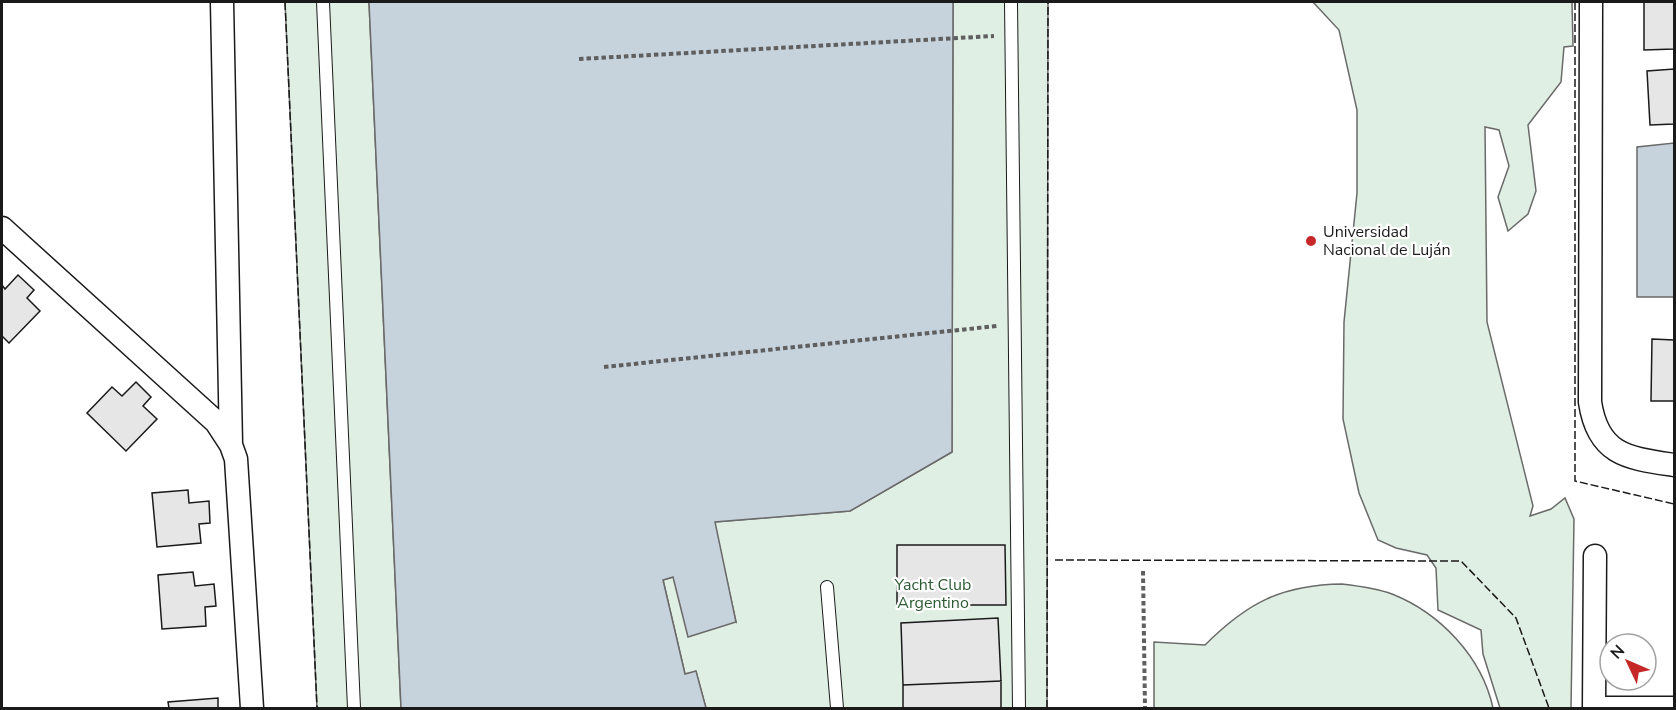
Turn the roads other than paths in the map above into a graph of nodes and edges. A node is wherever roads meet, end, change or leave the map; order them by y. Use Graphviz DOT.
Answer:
graph roads {
  1 [pos="222,2"];
  2 [pos="323,2"];
  3 [pos="1011,2"];
  4 [pos="1591,2"];
  5 [pos="2,228"];
  6 [pos="231,446"];
  7 [pos="1674,465"];
  8 [pos="1595,556"];
  9 [pos="827,587"];
  10 [pos="252,708"];
  11 [pos="354,708"];
  12 [pos="837,708"];
  13 [pos="1019,708"];
  14 [pos="1594,708"];
  15 [pos="1674,708"];
  1 -- 6 [label="street"];
  2 -- 11 [label="lane"];
  3 -- 13 [label="lane"];
  4 -- 7 [label="street"];
  5 -- 6 [label="street"];
  6 -- 10 [label="street"];
  8 -- 14 [label="street"];
  9 -- 12 [label="lane"];
  14 -- 15 [label="street"];
}
